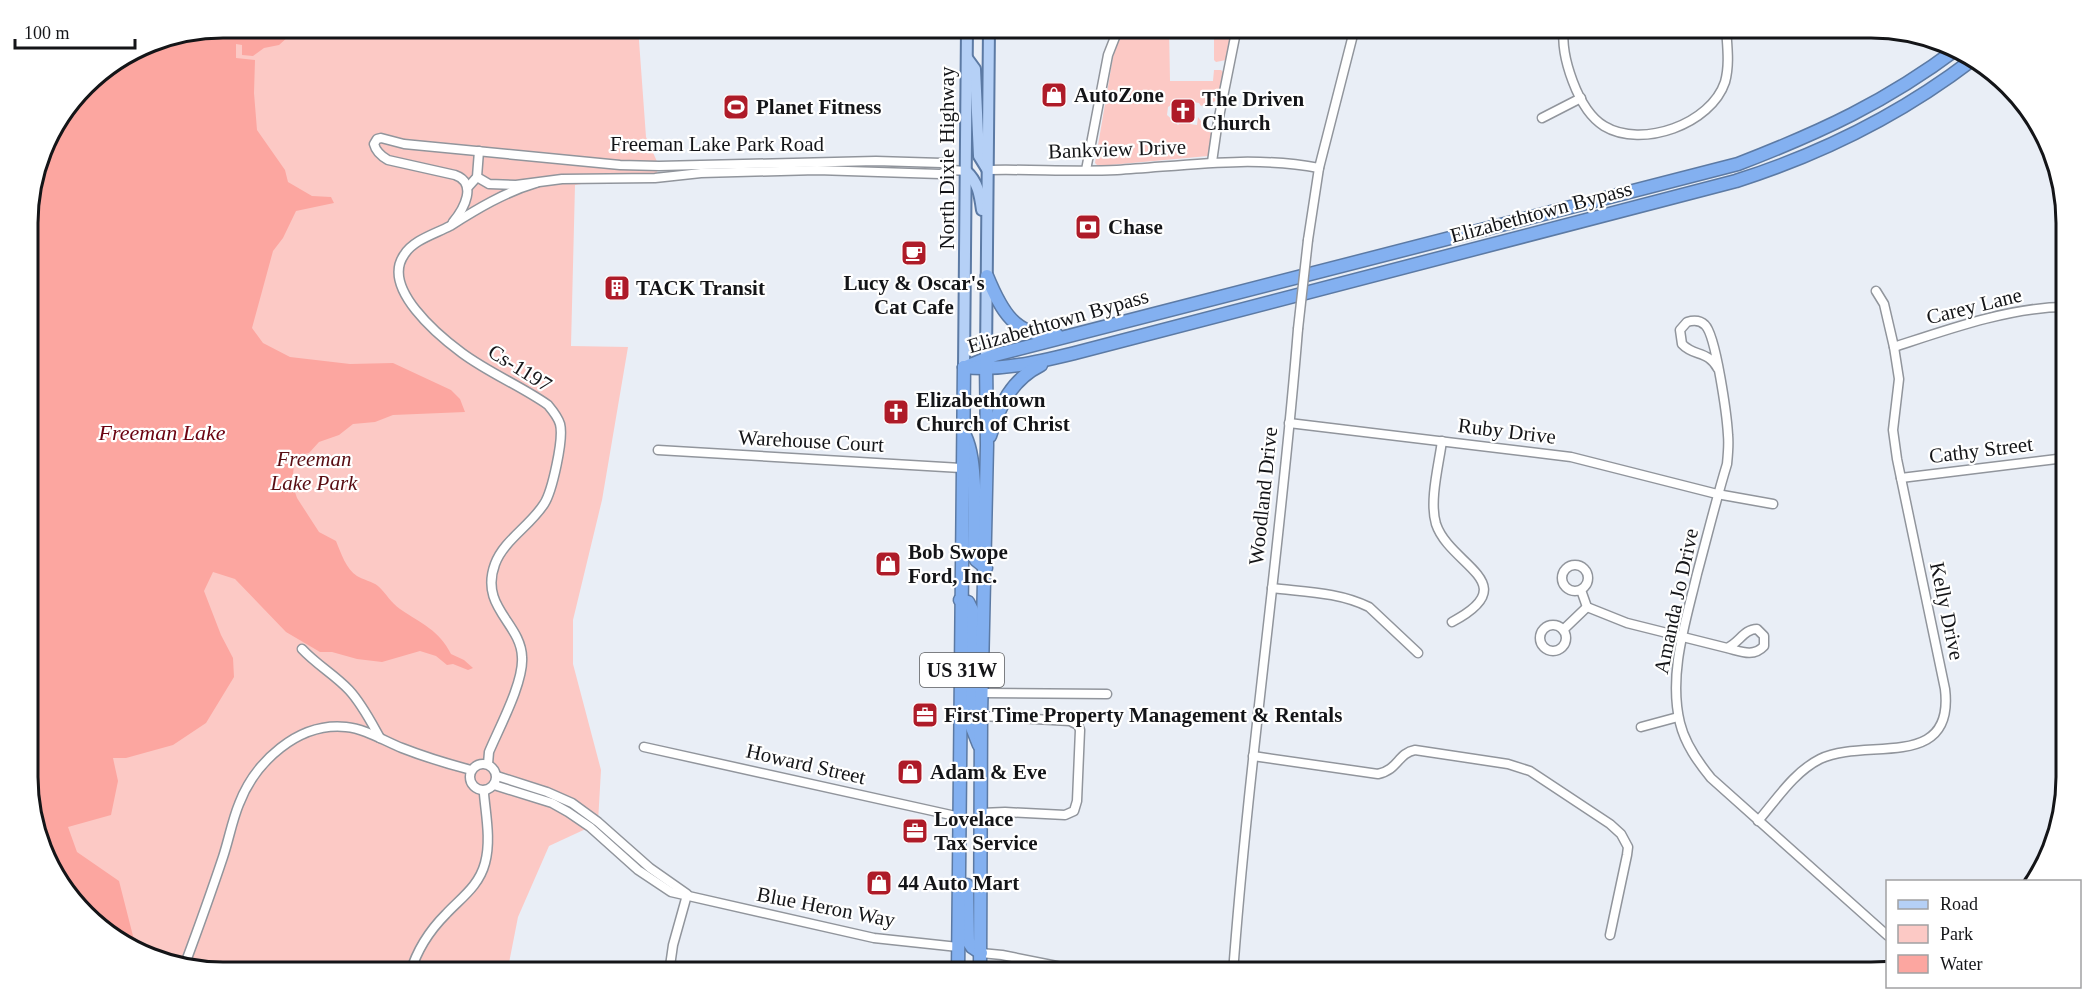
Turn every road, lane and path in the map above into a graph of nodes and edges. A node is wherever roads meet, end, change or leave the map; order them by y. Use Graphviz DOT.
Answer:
graph roads {
  1 [pos="967,37"];
  2 [pos="983,37"];
  3 [pos="989,37"];
  4 [pos="1115,37"];
  5 [pos="1235,37"];
  6 [pos="1352,37"];
  7 [pos="1564,37"];
  8 [pos="1727,37"];
  9 [pos="1948,55"];
  10 [pos="967,58"];
  11 [pos="1967,65"];
  12 [pos="988,85"];
  13 [pos="1581,98"];
  14 [pos="1542,118"];
  15 [pos="479,151"];
  16 [pos="1212,162"];
  17 [pos="1318,168"];
  18 [pos="952,170"];
  19 [pos="1086,170"];
  20 [pos="966,171"];
  21 [pos="988,171"];
  22 [pos="477,177"];
  23 [pos="536,183"];
  24 [pos="468,187"];
  25 [pos="449,226"];
  26 [pos="987,274"];
  27 [pos="1876,291"];
  28 [pos="2056,308"];
  29 [pos="1082,333"];
  30 [pos="1894,347"];
  31 [pos="1075,353"];
  32 [pos="986,364"];
  33 [pos="964,368"];
  34 [pos="1718,369"];
  35 [pos="1289,423"];
  36 [pos="962,431"];
  37 [pos="1442,441"];
  38 [pos="987,445"];
  39 [pos="658,450"];
  40 [pos="2056,459"];
  41 [pos="961,468"];
  42 [pos="1901,478"];
  43 [pos="1718,494"];
  44 [pos="1773,504"];
  45 [pos="986,568"];
  46 [pos="1272,588"];
  47 [pos="1581,590"];
  48 [pos="960,600"];
  49 [pos="1587,607"];
  50 [pos="1452,622"];
  51 [pos="1563,630"];
  52 [pos="1683,638"];
  53 [pos="1727,648"];
  54 [pos="302,649"];
  55 [pos="1418,653"];
  56 [pos="982,693"];
  57 [pos="1107,694"];
  58 [pos="961,698"];
  59 [pos="981,716"];
  60 [pos="1678,717"];
  61 [pos="1641,727"];
  62 [pos="381,739"];
  63 [pos="644,747"];
  64 [pos="981,751"];
  65 [pos="1253,756"];
  66 [pos="488,764"];
  67 [pos="471,770"];
  68 [pos="497,776"];
  69 [pos="489,788"];
  70 [pos="981,813"];
  71 [pos="960,817"];
  72 [pos="1758,821"];
  73 [pos="687,895"];
  74 [pos="1886,931"];
  75 [pos="1610,935"];
  76 [pos="958,946"];
  77 [pos="981,954"];
  78 [pos="187,959"];
  79 [pos="414,962"];
  80 [pos="671,962"];
  81 [pos="958,962"];
  82 [pos="966,962"];
  83 [pos="981,962"];
  84 [pos="1037,962"];
  85 [pos="1235,962"];
  1 -- 10 [label="main road, North Dixie Highway / US 31W"];
  2 -- 12 [label="main road"];
  3 -- 12 [label="main road, North Dixie Highway / US 31W"];
  4 -- 19 [label="street"];
  5 -- 16 [label="street"];
  6 -- 17 [label="street, Woodland Drive"];
  7 -- 13 [label="street"];
  8 -- 13 [label="street"];
  9 -- 29 [label="highway, Elizabethtown Bypass"];
  10 -- 20 [label="main road, North Dixie Highway / US 31W"];
  10 -- 21 [label="main road"];
  11 -- 31 [label="highway, Elizabethtown Bypass"];
  12 -- 21 [label="main road, North Dixie Highway / US 31W"];
  13 -- 14 [label="street"];
  15 -- 18 [label="street, Freeman Lake Park Road"];
  15 -- 22 [label="street"];
  15 -- 24 [label="street, Freeman Lake Park Road"];
  16 -- 17 [label="street, Bankview Drive"];
  16 -- 19 [label="street, Bankview Drive"];
  17 -- 35 [label="street, Woodland Drive, bridge"];
  18 -- 20 [label="street, Freeman Lake Park Road"];
  18 -- 23 [label="street, Freeman Lake Park Road"];
  19 -- 21 [label="street, Bankview Drive"];
  20 -- 26 [label="main road"];
  20 -- 33 [label="main road, North Dixie Highway / US 31W"];
  21 -- 26 [label="main road, North Dixie Highway / US 31W"];
  22 -- 23 [label="street"];
  22 -- 24 [label="street"];
  23 -- 25 [label="street, Cs-1197"];
  24 -- 25 [label="street"];
  25 -- 66 [label="street, Cs-1197"];
  26 -- 29 [label="highway"];
  26 -- 32 [label="main road, North Dixie Highway / US 31W"];
  27 -- 30 [label="street, Kelly Drive"];
  28 -- 30 [label="street, Carey Lane"];
  29 -- 32 [label="highway, Elizabethtown Bypass"];
  30 -- 42 [label="street, Kelly Drive"];
  31 -- 32 [label="highway, Elizabethtown Bypass"];
  31 -- 38 [label="highway"];
  32 -- 33 [label="highway, Elizabethtown Bypass"];
  32 -- 38 [label="highway, US 31W"];
  33 -- 36 [label="highway, North Dixie Highway / US 31W"];
  34 -- 34 [label="street, Amanda Jo Drive"];
  34 -- 43 [label="street, Amanda Jo Drive"];
  35 -- 37 [label="street, Ruby Drive"];
  35 -- 46 [label="street, Woodland Drive"];
  36 -- 41 [label="highway, North Dixie Highway / US 31W"];
  36 -- 45 [label="highway"];
  37 -- 43 [label="street, Ruby Drive"];
  37 -- 50 [label="street"];
  38 -- 45 [label="highway, US 31W"];
  39 -- 41 [label="street, Warehouse Court"];
  40 -- 42 [label="street, Cathy Street"];
  41 -- 48 [label="highway, North Dixie Highway / US 31W"];
  42 -- 72 [label="street, Kelly Drive"];
  43 -- 44 [label="street, Ruby Drive"];
  43 -- 52 [label="street, Amanda Jo Drive"];
  45 -- 56 [label="highway, US 31W"];
  46 -- 55 [label="street"];
  46 -- 65 [label="street, Woodland Drive"];
  47 -- 49 [label="street"];
  48 -- 58 [label="highway, North Dixie Highway / US 31W"];
  48 -- 64 [label="highway"];
  49 -- 51 [label="street"];
  49 -- 52 [label="street"];
  52 -- 53 [label="street"];
  52 -- 60 [label="street, Amanda Jo Drive"];
  54 -- 62 [label="street"];
  56 -- 57 [label="street"];
  56 -- 59 [label="highway, US 31W"];
  58 -- 71 [label="highway, North Dixie Highway / US 31W"];
  58 -- 77 [label="highway"];
  59 -- 64 [label="highway, US 31W"];
  59 -- 70 [label="street"];
  60 -- 61 [label="street"];
  60 -- 72 [label="street, Amanda Jo Drive"];
  62 -- 67 [label="street"];
  62 -- 78 [label="street"];
  63 -- 71 [label="street, Howard Street"];
  64 -- 70 [label="highway, US 31W"];
  65 -- 75 [label="street"];
  65 -- 85 [label="street, Woodland Drive"];
  66 -- 67 [label="street"];
  66 -- 68 [label="street"];
  67 -- 69 [label="street"];
  68 -- 69 [label="street"];
  68 -- 73 [label="street, Blue Heron Way"];
  69 -- 73 [label="street, Blue Heron Way"];
  69 -- 79 [label="street"];
  70 -- 77 [label="highway, US 31W"];
  71 -- 76 [label="highway, North Dixie Highway / US 31W"];
  72 -- 74 [label="street, Amanda Jo Drive"];
  73 -- 76 [label="street, Blue Heron Way"];
  73 -- 80 [label="street"];
  76 -- 81 [label="highway, North Dixie Highway / US 31W"];
  76 -- 82 [label="highway"];
  77 -- 83 [label="highway, US 31W"];
  77 -- 84 [label="street"];
}
